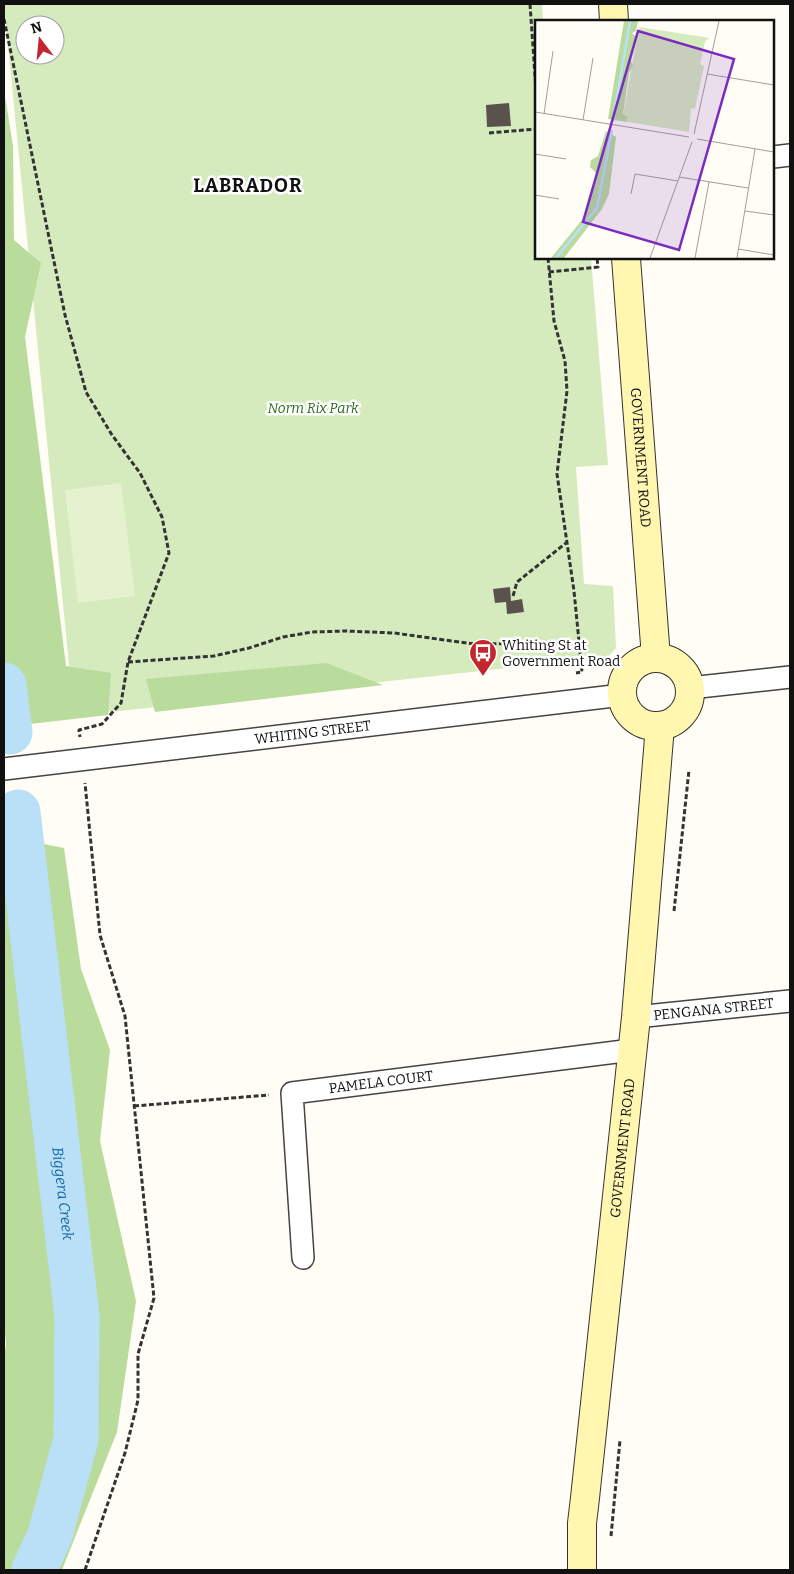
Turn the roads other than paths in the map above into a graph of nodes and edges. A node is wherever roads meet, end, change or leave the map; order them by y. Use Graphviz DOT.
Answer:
graph roads {
  1 [pos="613,4"];
  2 [pos="614,20"];
  3 [pos="790,155"];
  4 [pos="774,157"];
  5 [pos="626,259"];
  6 [pos="656,658"];
  7 [pos="790,677"];
  8 [pos="690,688"];
  9 [pos="622,695"];
  10 [pos="660,726"];
  11 [pos="4,769"];
  12 [pos="790,1001"];
  13 [pos="636,1018"];
  14 [pos="632,1050"];
  15 [pos="304,1258"];
  16 [pos="582,1570"];
  1 -- 2 [label="main road"];
  3 -- 4 [label="street"];
  5 -- 6 [label="main road, GOVERNMENT ROAD"];
  6 -- 8 [label="main road"];
  6 -- 9 [label="main road"];
  7 -- 8 [label="street"];
  8 -- 10 [label="main road"];
  9 -- 10 [label="main road"];
  9 -- 11 [label="street, WHITING STREET"];
  10 -- 13 [label="main road, GOVERNMENT ROAD"];
  12 -- 13 [label="street, PENGANA STREET"];
  13 -- 14 [label="main road, GOVERNMENT ROAD"];
  14 -- 15 [label="street, PAMELA COURT"];
  14 -- 16 [label="main road, GOVERNMENT ROAD"];
}
